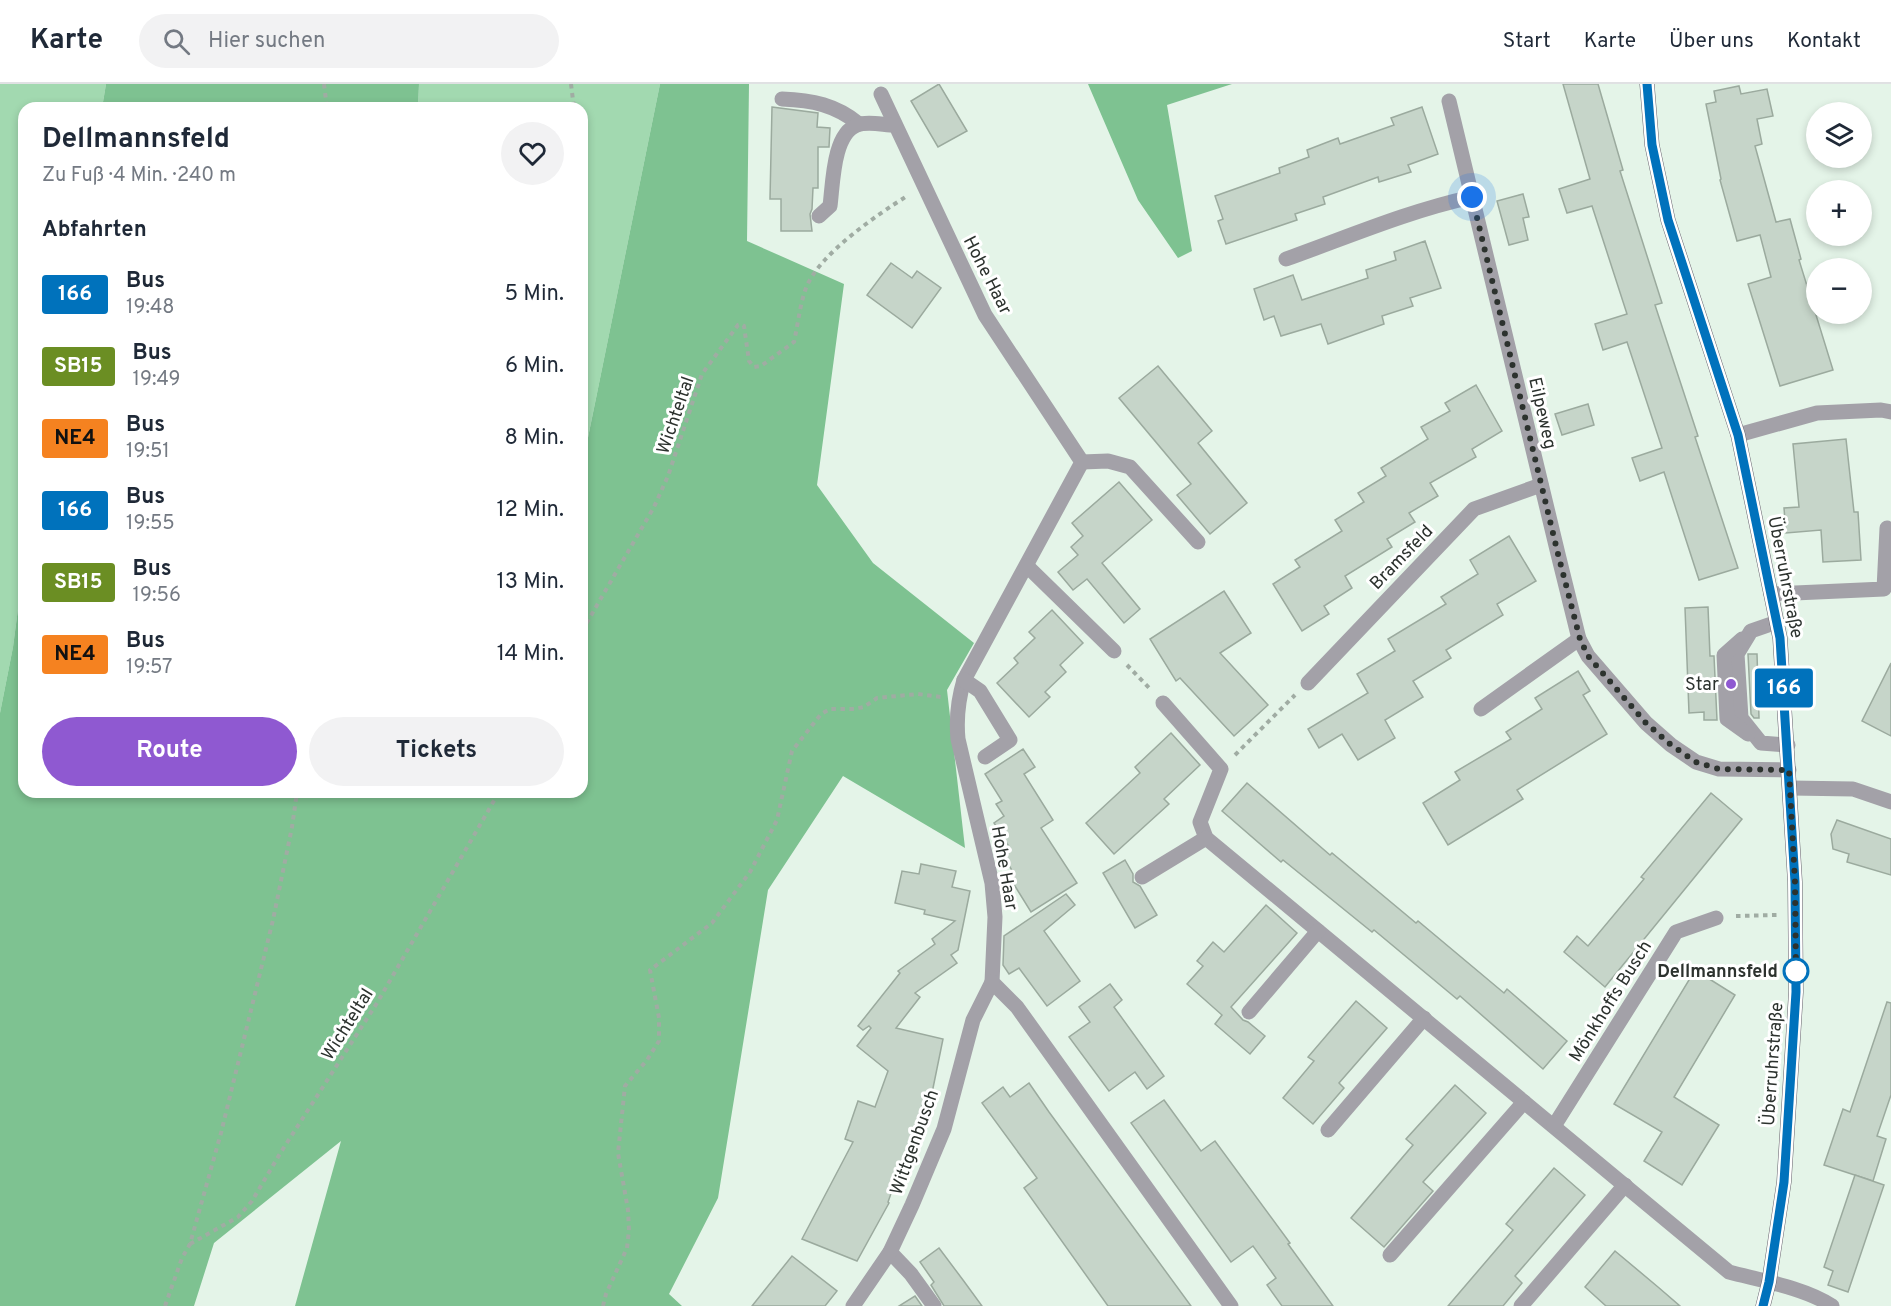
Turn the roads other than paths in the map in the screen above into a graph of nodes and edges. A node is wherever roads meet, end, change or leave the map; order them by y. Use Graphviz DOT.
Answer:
graph roads {
  1 [pos="1647,84"];
  2 [pos="881,94"];
  3 [pos="782,99"];
  4 [pos="1449,101"];
  5 [pos="859,124"];
  6 [pos="895,125"];
  7 [pos="1472,197"];
  8 [pos="819,216"];
  9 [pos="1286,259"];
  10 [pos="1891,412"];
  11 [pos="1738,435"];
  12 [pos="1082,462"];
  13 [pos="1540,485"];
  14 [pos="1887,528"];
  15 [pos="1198,542"];
  16 [pos="1027,566"];
  17 [pos="1771,594"];
  18 [pos="1777,622"];
  19 [pos="1580,639"];
  20 [pos="1114,651"];
  21 [pos="964,680"];
  22 [pos="1308,683"];
  23 [pos="1163,703"];
  24 [pos="1481,710"];
  25 [pos="1788,745"];
  26 [pos="985,757"];
  27 [pos="1789,770"];
  28 [pos="1791,788"];
  29 [pos="1891,801"];
  30 [pos="1206,838"];
  31 [pos="1142,878"];
  32 [pos="1716,918"];
  33 [pos="1318,931"];
  34 [pos="992,982"];
  35 [pos="1249,1012"];
  36 [pos="1424,1018"];
  37 [pos="1524,1102"];
  38 [pos="1554,1126"];
  39 [pos="1328,1130"];
  40 [pos="1624,1185"];
  41 [pos="890,1252"];
  42 [pos="1390,1255"];
  43 [pos="1769,1282"];
  44 [pos="853,1306"];
  45 [pos="934,1306"];
  46 [pos="1232,1306"];
  47 [pos="1521,1306"];
  48 [pos="1763,1306"];
  49 [pos="1832,1306"];
  1 -- 11 [label="main road, Überruhrstraße"];
  2 -- 6 [label="street, Hohe Haar"];
  3 -- 5 [label="street"];
  4 -- 7 [label="street, Eilpeweg"];
  5 -- 6 [label="street"];
  5 -- 8 [label="street"];
  6 -- 12 [label="street, Hohe Haar"];
  7 -- 9 [label="street"];
  7 -- 13 [label="street, Eilpeweg"];
  10 -- 11 [label="street"];
  11 -- 17 [label="main road, Überruhrstraße"];
  12 -- 15 [label="street"];
  12 -- 16 [label="street, Hohe Haar"];
  13 -- 19 [label="street, Eilpeweg"];
  13 -- 22 [label="street, Bramsfeld"];
  14 -- 17 [label="street"];
  16 -- 20 [label="street"];
  16 -- 21 [label="street, Hohe Haar"];
  17 -- 18 [label="main road, Überruhrstraße"];
  18 -- 25 [label="main road, Überruhrstraße"];
  18 -- 25 [label="street"];
  19 -- 24 [label="street"];
  19 -- 27 [label="street, Eilpeweg"];
  21 -- 26 [label="street"];
  21 -- 34 [label="street, Hohe Haar"];
  23 -- 30 [label="street"];
  25 -- 27 [label="main road, Überruhrstraße"];
  27 -- 28 [label="main road, Überruhrstraße"];
  28 -- 29 [label="street"];
  28 -- 43 [label="main road, Überruhrstraße"];
  30 -- 31 [label="street"];
  30 -- 33 [label="street"];
  32 -- 38 [label="street, Mönkhoffs Busch"];
  33 -- 35 [label="street"];
  33 -- 36 [label="street"];
  34 -- 41 [label="street, Wittgenbusch"];
  34 -- 46 [label="street"];
  36 -- 37 [label="street"];
  36 -- 39 [label="street"];
  37 -- 38 [label="street"];
  37 -- 42 [label="street"];
  38 -- 40 [label="street"];
  40 -- 43 [label="street"];
  40 -- 47 [label="street"];
  41 -- 44 [label="street, Wittgenbusch"];
  41 -- 45 [label="street"];
  43 -- 48 [label="main road, Überruhrstraße"];
  43 -- 49 [label="street"];
}
